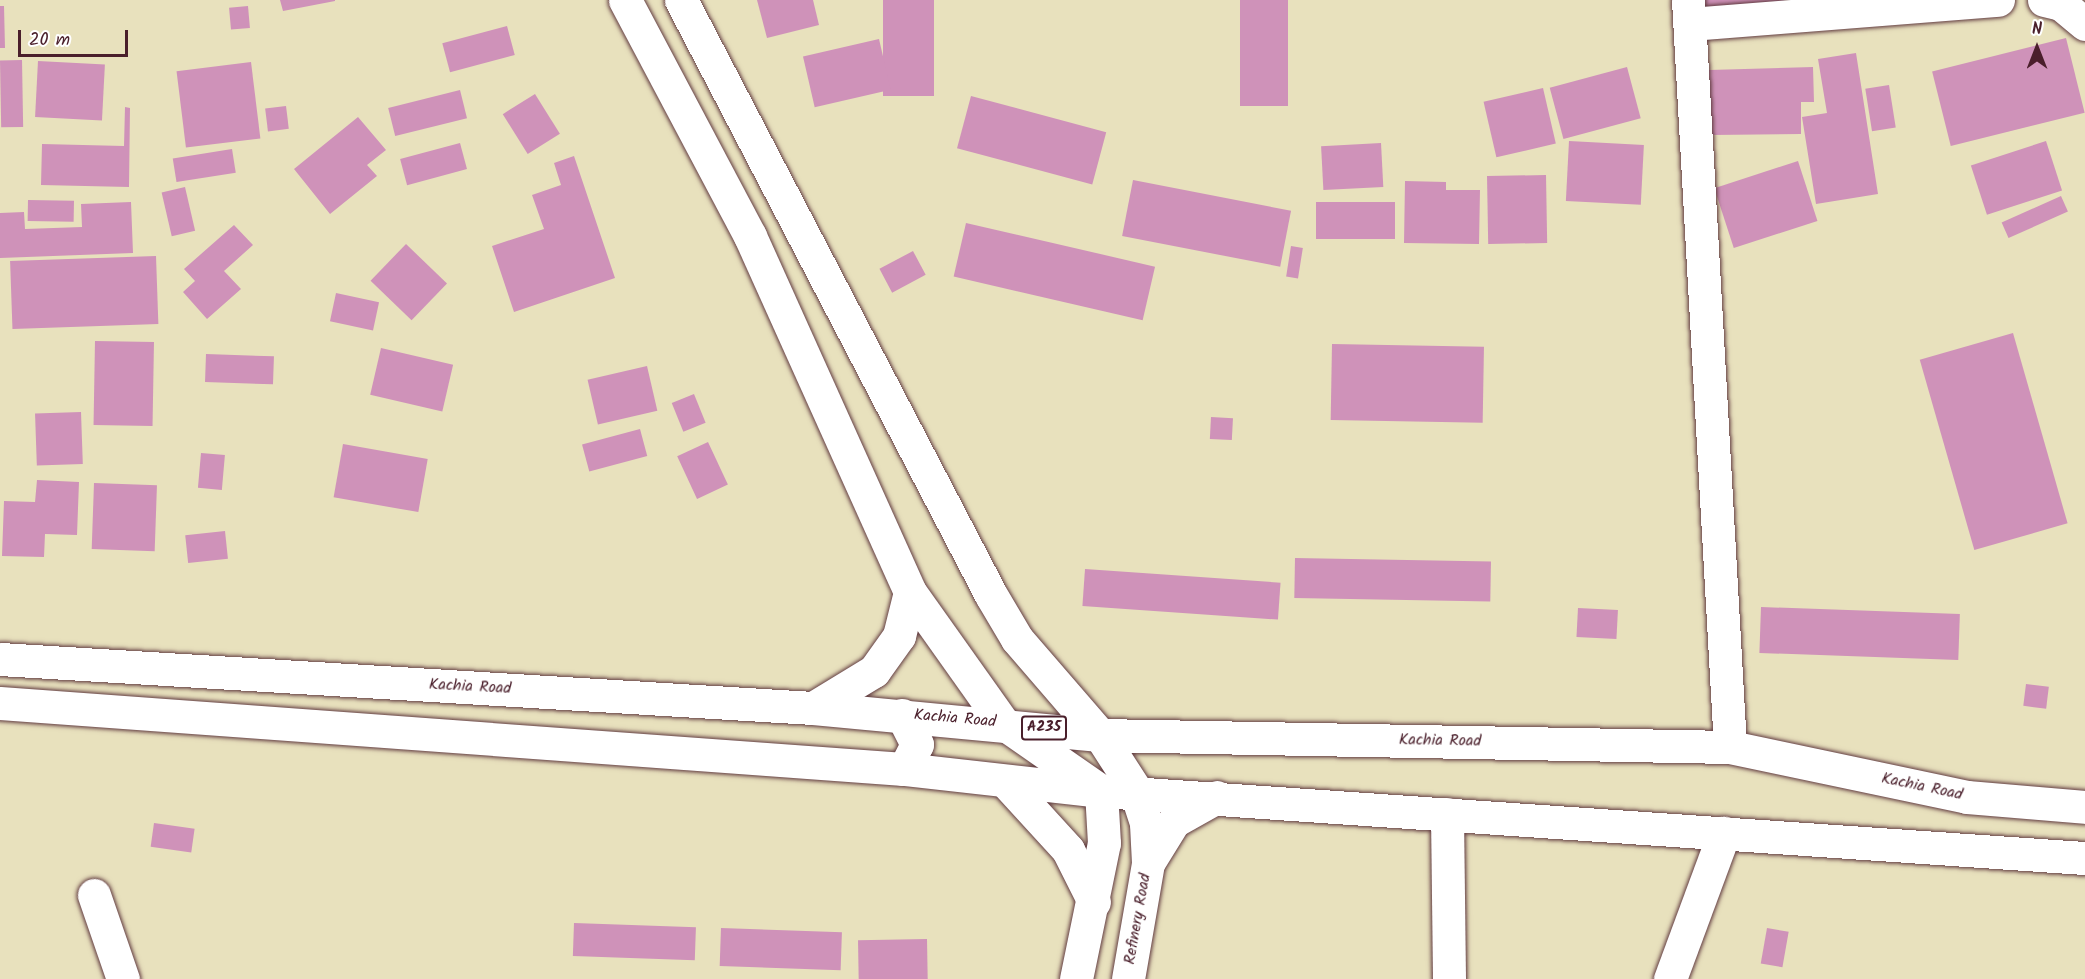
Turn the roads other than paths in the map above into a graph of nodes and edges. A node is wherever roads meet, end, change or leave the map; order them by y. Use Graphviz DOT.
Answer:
graph roads {
  1 [pos="626,0"];
  2 [pos="681,0"];
  3 [pos="1998,0"];
  4 [pos="2044,0"];
  5 [pos="1689,12"];
  6 [pos="2085,24"];
  7 [pos="910,591"];
  8 [pos="0,654"];
  9 [pos="0,703"];
  10 [pos="813,708"];
  11 [pos="903,715"];
  12 [pos="1003,723"];
  13 [pos="1100,735"];
  14 [pos="1730,747"];
  15 [pos="904,769"];
  16 [pos="1006,782"];
  17 [pos="1135,789"];
  18 [pos="1101,791"];
  19 [pos="1217,797"];
  20 [pos="2085,807"];
  21 [pos="1447,814"];
  22 [pos="1724,833"];
  23 [pos="2085,858"];
  24 [pos="1148,863"];
  25 [pos="94,895"];
  26 [pos="1094,902"];
  27 [pos="1136,940"];
  28 [pos="123,979"];
  29 [pos="1076,979"];
  30 [pos="1092,979"];
  31 [pos="1128,979"];
  32 [pos="1449,979"];
  33 [pos="1670,979"];
  1 -- 7 [label="main road"];
  2 -- 13 [label="main road, Refinery Road"];
  3 -- 5 [label="main road"];
  4 -- 6 [label="main road"];
  5 -- 14 [label="main road"];
  7 -- 10 [label="main road"];
  7 -- 12 [label="main road"];
  8 -- 10 [label="main road, Kachia Road / A235"];
  9 -- 15 [label="main road"];
  10 -- 11 [label="main road, Kachia Road / A235"];
  11 -- 12 [label="main road, Kachia Road / A235"];
  11 -- 15 [label="main road"];
  12 -- 13 [label="main road, Kachia Road / A235"];
  12 -- 18 [label="main road"];
  13 -- 14 [label="main road, Kachia Road / A235"];
  13 -- 17 [label="main road, Refinery Road"];
  14 -- 20 [label="main road, Kachia Road / A235"];
  15 -- 16 [label="main road"];
  16 -- 18 [label="main road"];
  16 -- 26 [label="main road"];
  17 -- 18 [label="main road"];
  17 -- 19 [label="main road"];
  17 -- 24 [label="main road, Refinery Road"];
  18 -- 26 [label="main road"];
  19 -- 21 [label="main road"];
  19 -- 24 [label="main road"];
  21 -- 22 [label="main road"];
  21 -- 32 [label="main road"];
  22 -- 23 [label="main road"];
  22 -- 33 [label="main road"];
  24 -- 27 [label="main road, Refinery Road"];
  25 -- 28 [label="main road"];
  26 -- 29 [label="main road"];
  27 -- 30 [label="main road"];
  27 -- 31 [label="main road, Refinery Road"];
}
